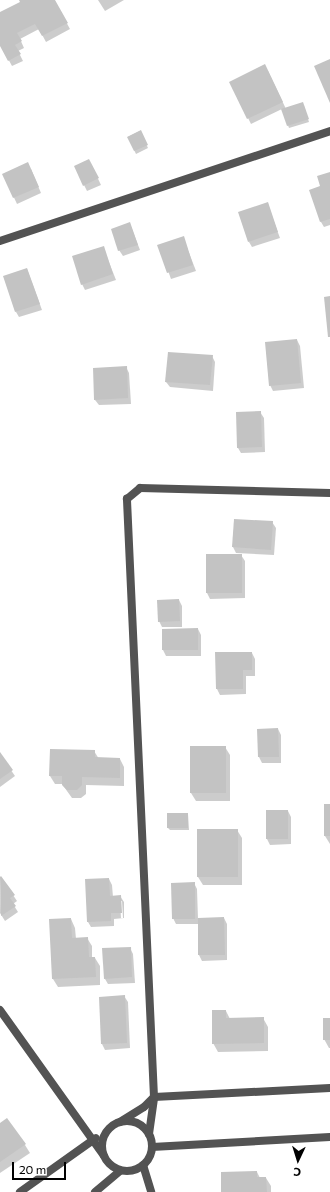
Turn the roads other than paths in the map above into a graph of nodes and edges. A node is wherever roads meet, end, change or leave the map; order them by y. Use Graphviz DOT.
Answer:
graph roads {
  1 [pos="330,131"];
  2 [pos="0,240"];
  3 [pos="330,493"];
  4 [pos="0,1010"];
  5 [pos="330,1088"];
  6 [pos="154,1097"];
  7 [pos="120,1122"];
  8 [pos="106,1132"];
  9 [pos="149,1134"];
  10 [pos="330,1137"];
  11 [pos="93,1141"];
  12 [pos="152,1147"];
  13 [pos="104,1156"];
  14 [pos="143,1165"];
  15 [pos="120,1170"];
  16 [pos="20,1192"];
  17 [pos="95,1192"];
  18 [pos="151,1192"];
  1 -- 2 [label="street"];
  3 -- 6 [label="street"];
  4 -- 11 [label="street"];
  5 -- 6 [label="street"];
  6 -- 7 [label="street"];
  6 -- 9 [label="street"];
  7 -- 8 [label="street"];
  7 -- 9 [label="street"];
  8 -- 11 [label="street"];
  8 -- 13 [label="street"];
  9 -- 12 [label="street"];
  10 -- 12 [label="street"];
  11 -- 13 [label="street"];
  11 -- 16 [label="street"];
  12 -- 14 [label="street"];
  13 -- 15 [label="street"];
  14 -- 15 [label="street"];
  14 -- 18 [label="street"];
  15 -- 17 [label="street"];
}
